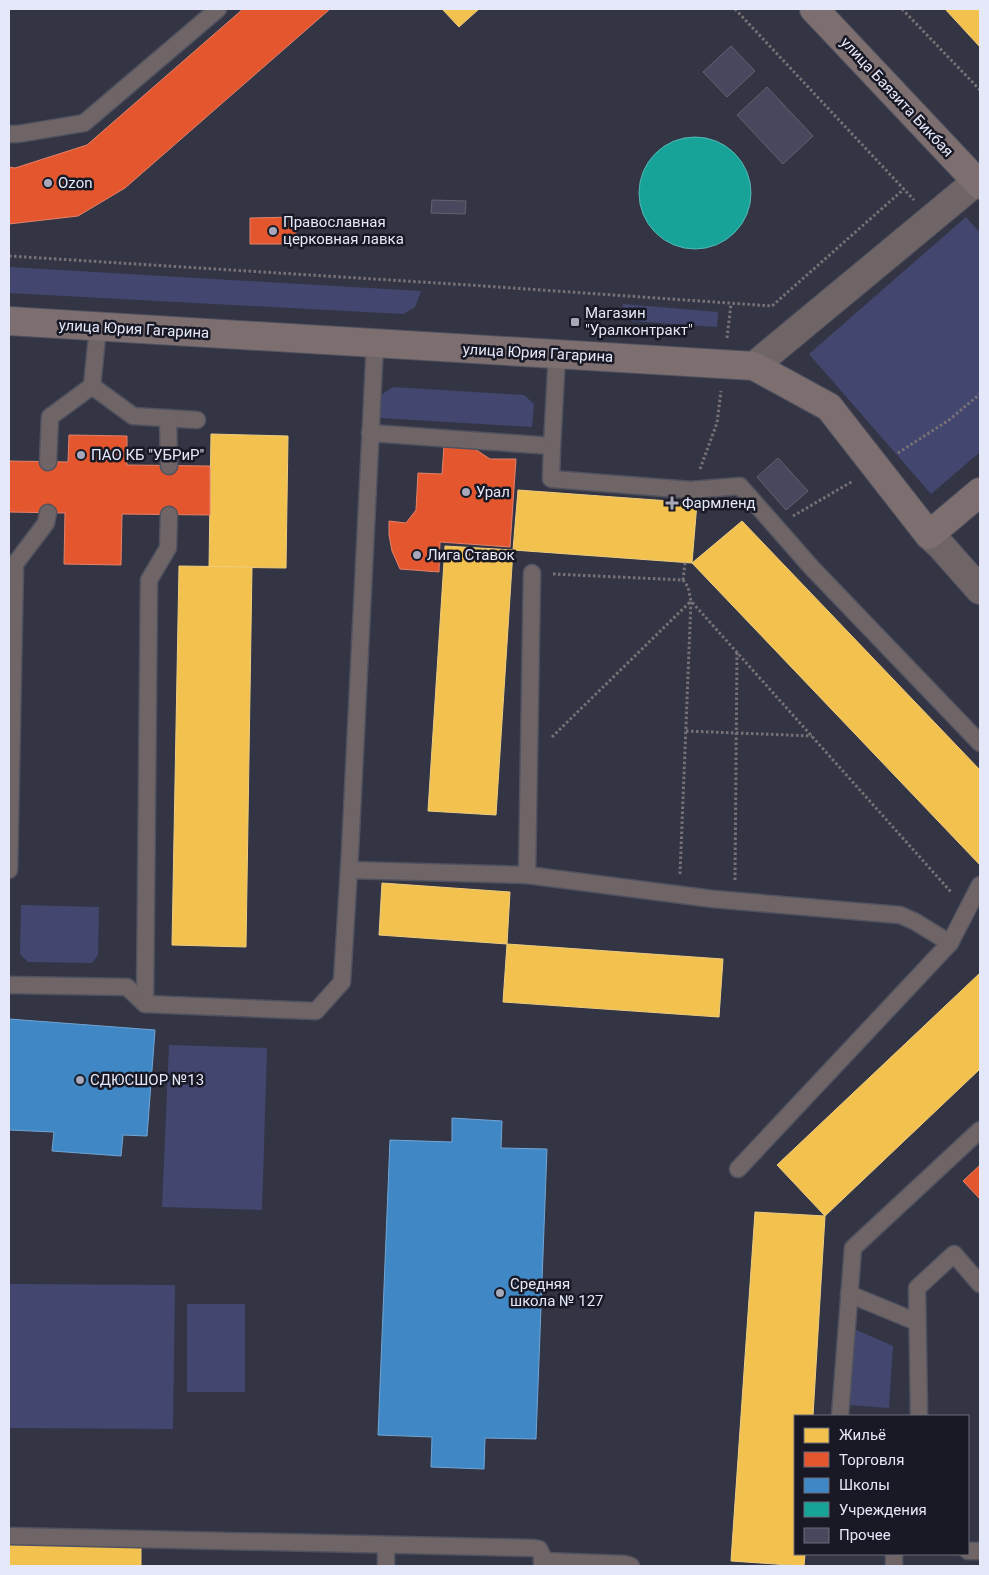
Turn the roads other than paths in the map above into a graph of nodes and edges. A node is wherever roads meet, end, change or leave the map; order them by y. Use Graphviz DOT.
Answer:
graph roads {
  1 [pos="218,9"];
  2 [pos="814,9"];
  3 [pos="9,134"];
  4 [pos="978,183"];
  5 [pos="9,321"];
  6 [pos="98,326"];
  7 [pos="374,343"];
  8 [pos="557,354"];
  9 [pos="754,366"];
  10 [pos="92,386"];
  11 [pos="168,418"];
  12 [pos="197,420"];
  13 [pos="370,432"];
  14 [pos="552,446"];
  15 [pos="48,462"];
  16 [pos="170,466"];
  17 [pos="980,492"];
  18 [pos="48,513"];
  19 [pos="169,515"];
  20 [pos="929,535"];
  21 [pos="532,573"];
  22 [pos="980,590"];
  23 [pos="980,743"];
  24 [pos="9,870"];
  25 [pos="349,870"];
  26 [pos="527,875"];
  27 [pos="980,885"];
  28 [pos="950,943"];
  29 [pos="9,985"];
  30 [pos="145,1004"];
  31 [pos="980,1130"];
  32 [pos="738,1169"];
  33 [pos="980,1284"];
  34 [pos="849,1294"];
  35 [pos="917,1322"];
  36 [pos="840,1415"];
  37 [pos="919,1415"];
  38 [pos="9,1536"];
  39 [pos="386,1544"];
  40 [pos="542,1564"];
  41 [pos="386,1566"];
  42 [pos="631,1566"];
  1 -- 3 [label="lane"];
  2 -- 4 [label="main road, улица Баязита Бикбая"];
  4 -- 9 [label="street"];
  5 -- 6 [label="main road, улица Юрия Гагарина"];
  6 -- 7 [label="main road, улица Юрия Гагарина"];
  6 -- 10 [label="lane"];
  7 -- 8 [label="main road, улица Юрия Гагарина"];
  7 -- 13 [label="lane"];
  8 -- 9 [label="main road, улица Юрия Гагарина"];
  8 -- 14 [label="lane"];
  9 -- 20 [label="main road, улица Юрия Гагарина"];
  10 -- 11 [label="lane"];
  10 -- 15 [label="lane"];
  11 -- 12 [label="lane"];
  11 -- 16 [label="lane"];
  13 -- 14 [label="lane"];
  13 -- 25 [label="lane"];
  14 -- 23 [label="lane"];
  17 -- 20 [label="main road"];
  18 -- 24 [label="lane"];
  19 -- 30 [label="lane"];
  20 -- 22 [label="street"];
  21 -- 26 [label="lane"];
  25 -- 26 [label="lane"];
  25 -- 30 [label="lane"];
  26 -- 28 [label="lane"];
  27 -- 28 [label="lane"];
  28 -- 32 [label="lane"];
  29 -- 30 [label="lane"];
  31 -- 34 [label="lane"];
  33 -- 35 [label="lane"];
  34 -- 35 [label="lane"];
  34 -- 36 [label="lane"];
  35 -- 37 [label="lane"];
  38 -- 39 [label="lane"];
  39 -- 40 [label="lane"];
  39 -- 41 [label="lane"];
  40 -- 42 [label="lane"];
}
